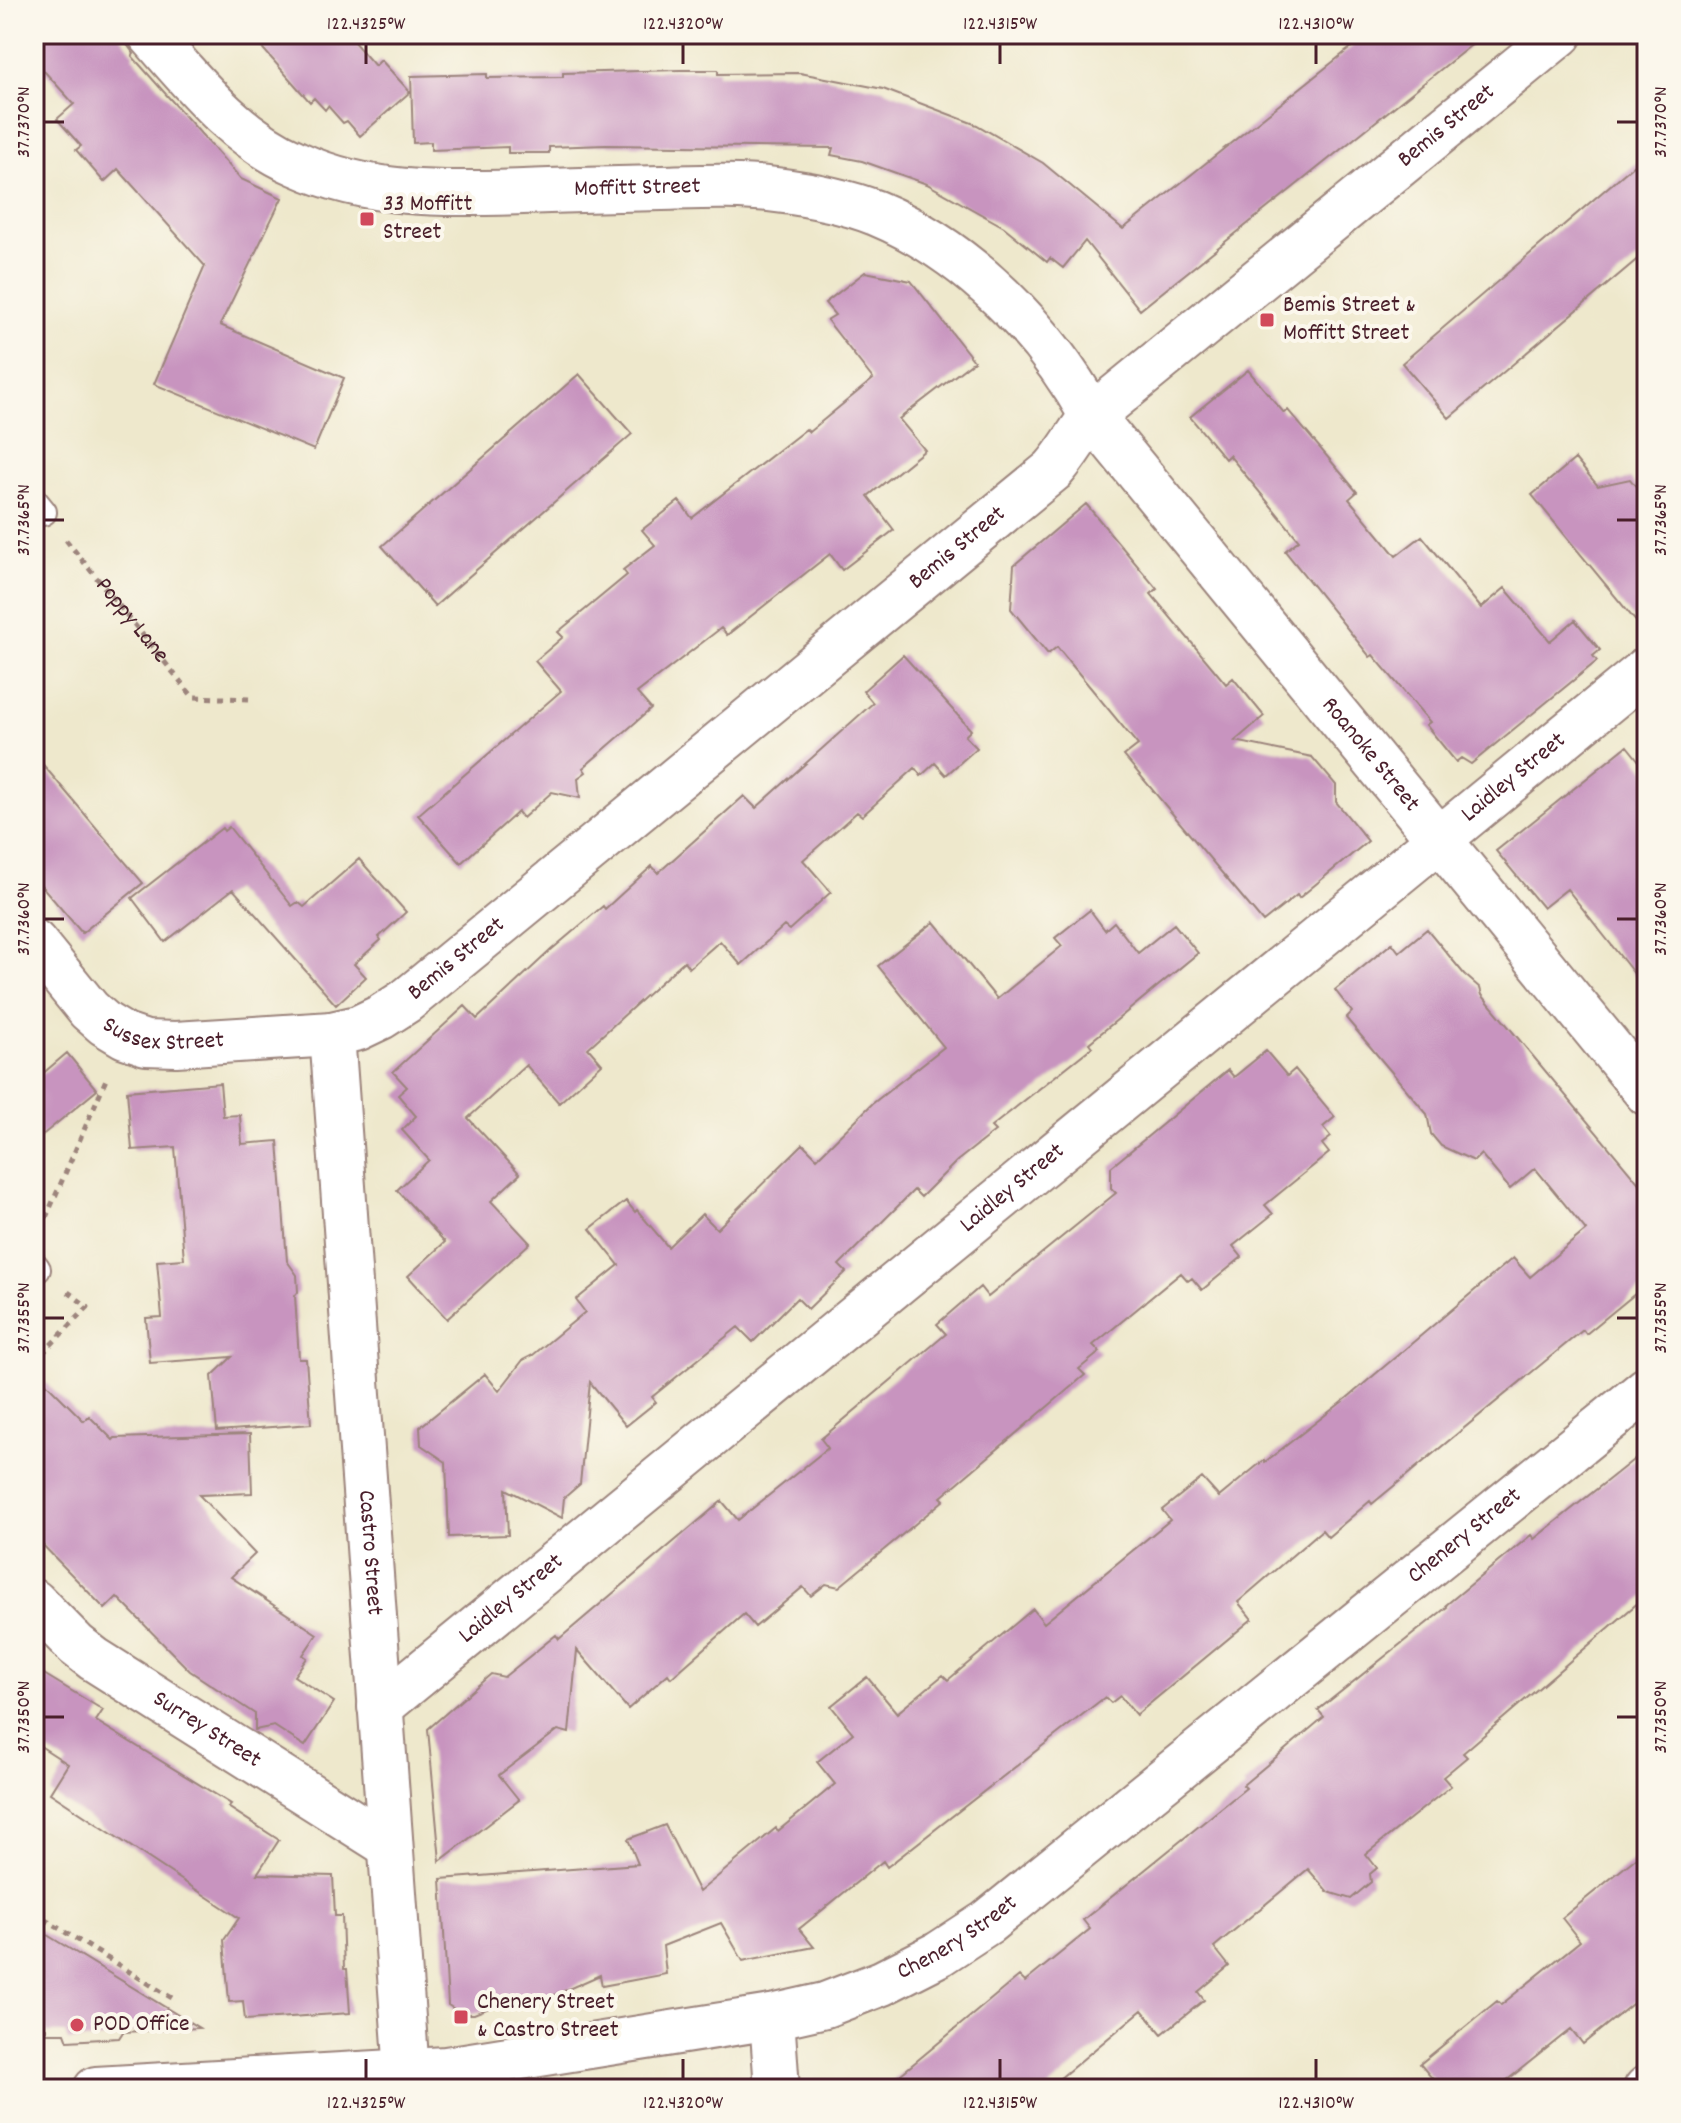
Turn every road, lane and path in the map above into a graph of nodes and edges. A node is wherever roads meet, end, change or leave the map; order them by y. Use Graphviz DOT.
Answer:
graph roads {
  1 [pos="150,34"];
  2 [pos="1560,34"];
  3 [pos="1092,416"];
  4 [pos="38,506"];
  5 [pos="1647,669"];
  6 [pos="251,699"];
  7 [pos="1439,839"];
  8 [pos="34,942"];
  9 [pos="332,1034"];
  10 [pos="125,1036"];
  11 [pos="1647,1093"];
  12 [pos="35,1267"];
  13 [pos="34,1362"];
  14 [pos="1647,1389"];
  15 [pos="34,1602"];
  16 [pos="380,1707"];
  17 [pos="390,1846"];
  18 [pos="34,1913"];
  19 [pos="172,1998"];
  20 [pos="772,2017"];
  21 [pos="407,2073"];
  22 [pos="262,2085"];
  23 [pos="96,2089"];
  24 [pos="777,2089"];
  1 -- 3 [label="street, Moffitt Street"];
  2 -- 3 [label="street, Bemis Street"];
  3 -- 7 [label="street, Roanoke Street"];
  3 -- 9 [label="street, Bemis Street"];
  4 -- 6 [label="path, Poppy Lane"];
  5 -- 7 [label="street, Laidley Street"];
  7 -- 11 [label="street, Roanoke Street"];
  7 -- 16 [label="street, Laidley Street"];
  8 -- 10 [label="street, Sussex Street"];
  9 -- 10 [label="street, Sussex Street"];
  9 -- 16 [label="street, Castro Street"];
  10 -- 12 [label="path"];
  12 -- 13 [label="path"];
  14 -- 20 [label="street, Chenery Street"];
  15 -- 17 [label="street, Surrey Street"];
  16 -- 17 [label="street, Castro Street"];
  17 -- 21 [label="street, Castro Street"];
  18 -- 19 [label="path"];
  20 -- 21 [label="street, Chenery Street"];
  20 -- 24 [label="street"];
  21 -- 22 [label="street, Chenery Street"];
  22 -- 23 [label="street, Chenery Street"];
}
